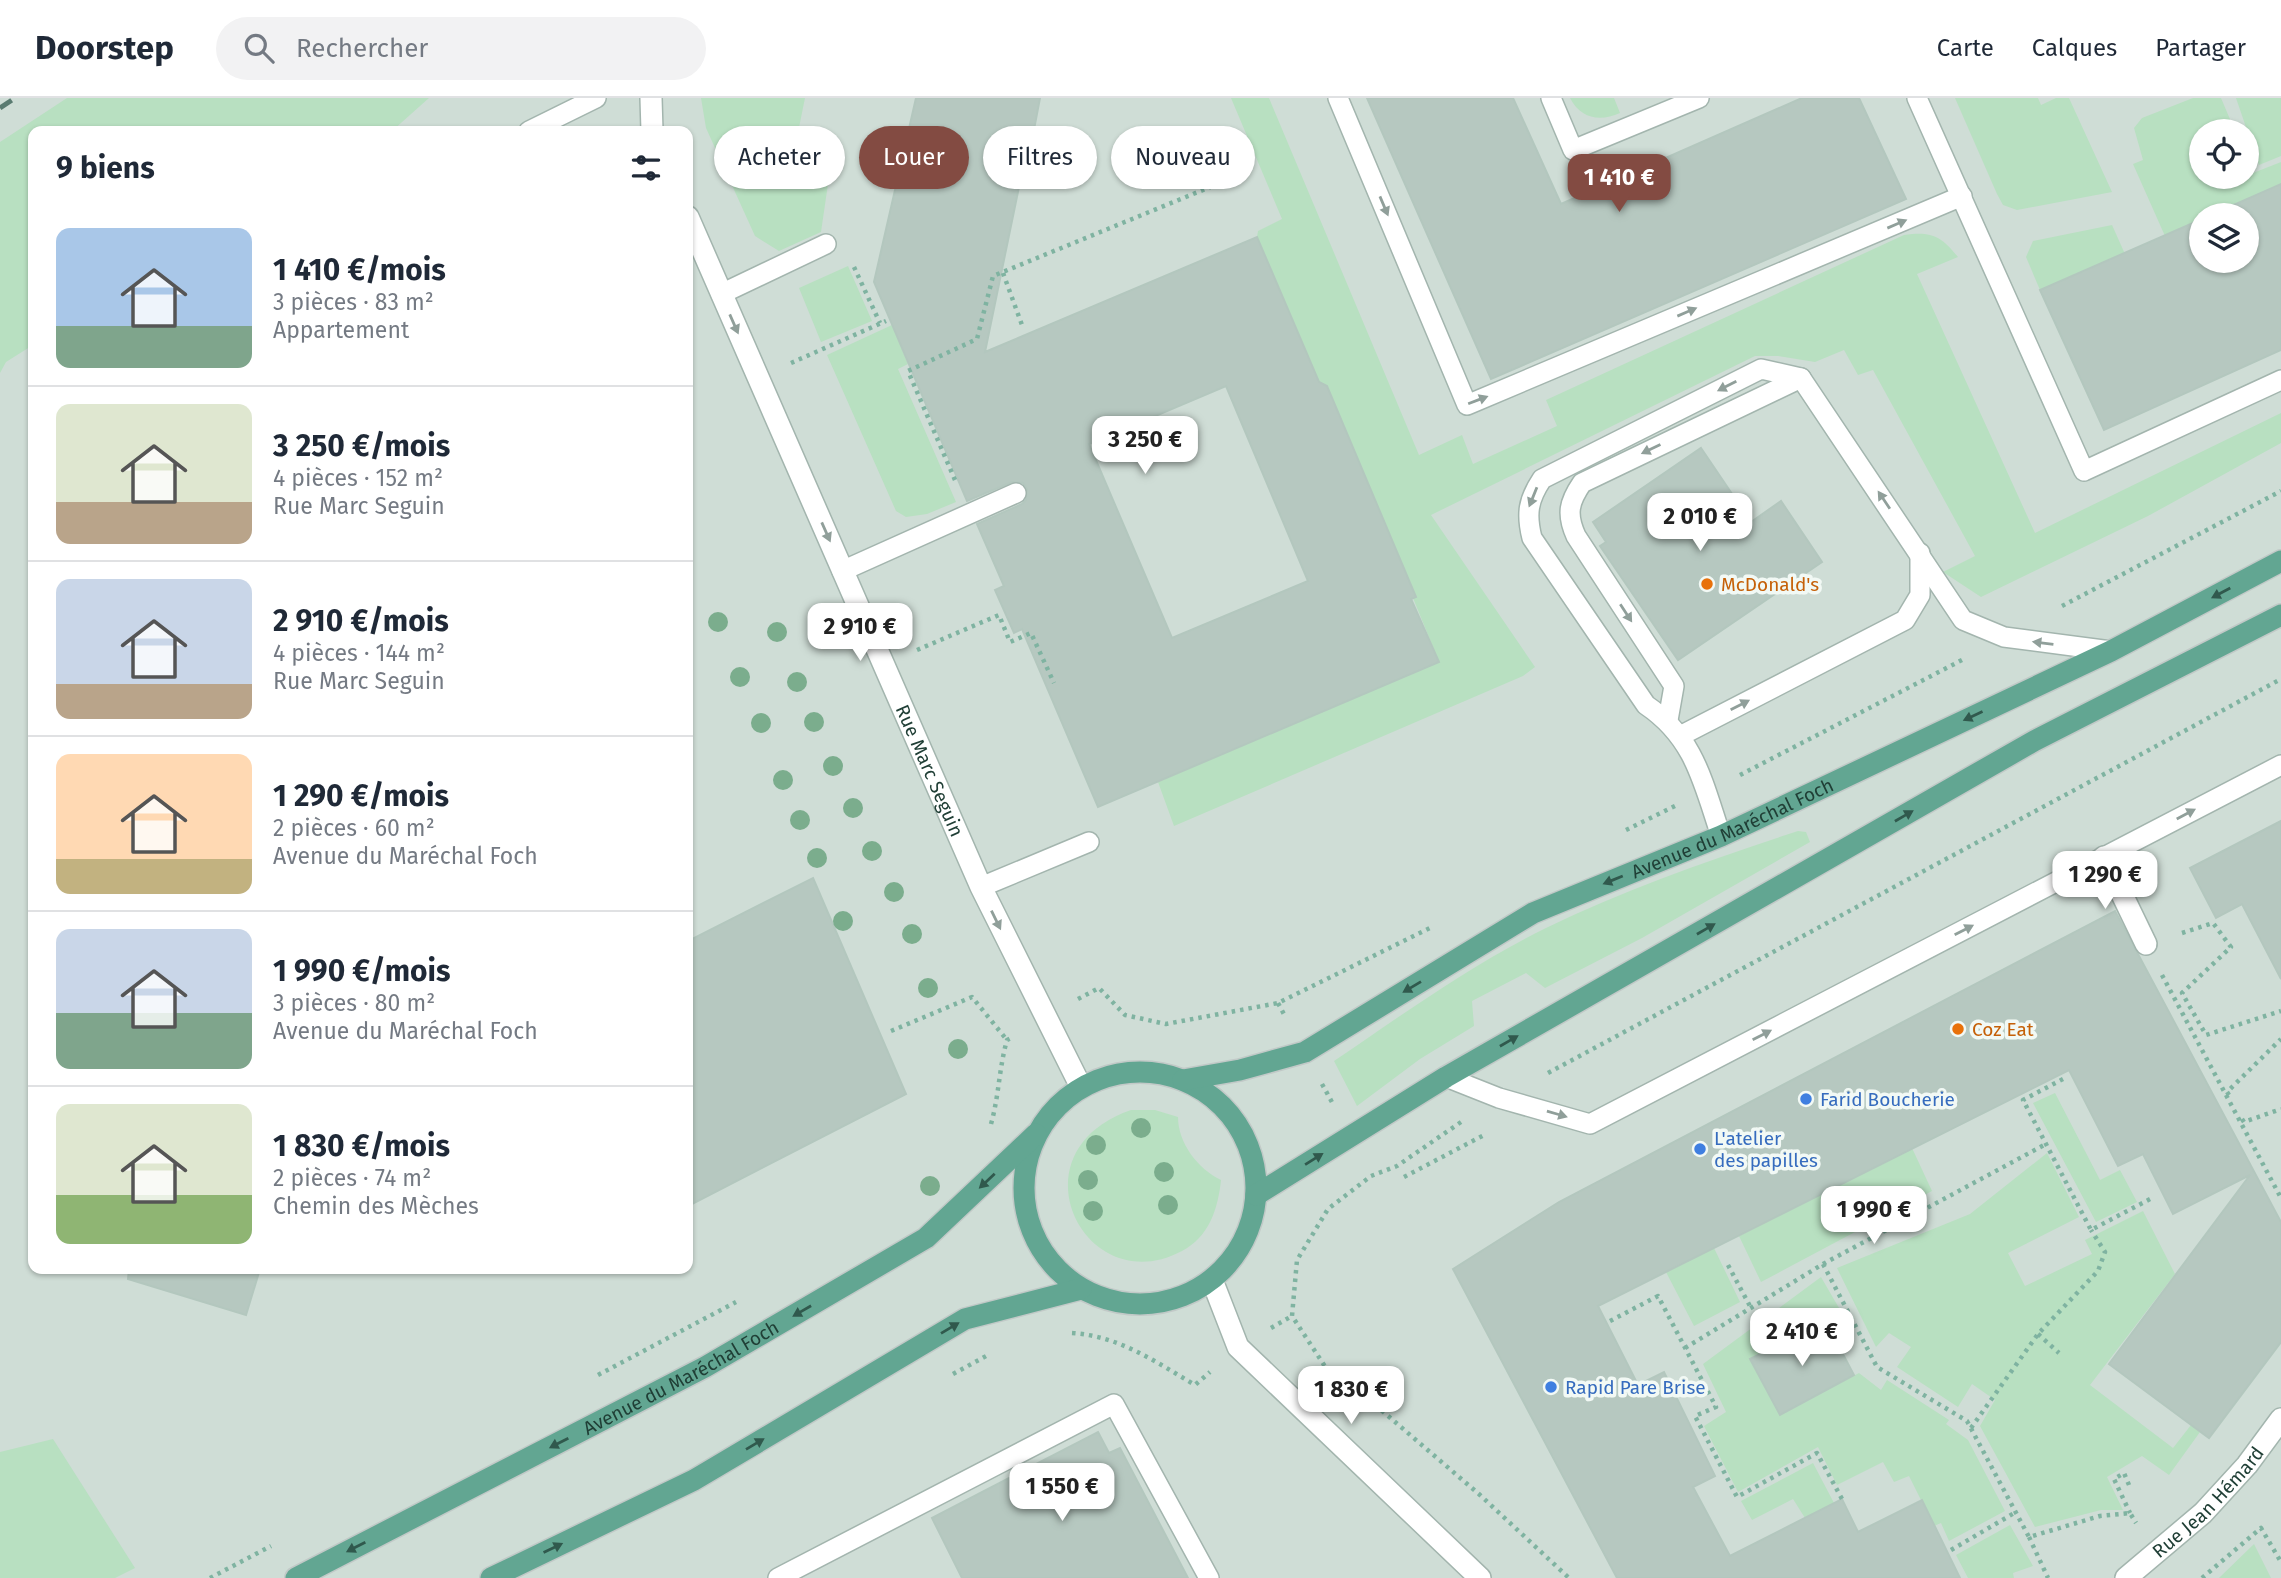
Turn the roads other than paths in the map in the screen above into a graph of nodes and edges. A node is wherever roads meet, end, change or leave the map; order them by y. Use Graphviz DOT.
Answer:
graph roads {
  1 [pos="596,98"];
  2 [pos="651,98"];
  3 [pos="1338,98"];
  4 [pos="1551,98"];
  5 [pos="1699,98"];
  6 [pos="1917,98"];
  7 [pos="539,126"];
  8 [pos="652,126"];
  9 [pos="1962,196"];
  10 [pos="693,228"];
  11 [pos="826,244"];
  12 [pos="721,294"];
  13 [pos="1801,377"];
  14 [pos="2281,380"];
  15 [pos="1016,493"];
  16 [pos="1920,553"];
  17 [pos="2281,561"];
  18 [pos="842,571"];
  19 [pos="2281,615"];
  20 [pos="2110,651"];
  21 [pos="1674,728"];
  22 [pos="2281,765"];
  23 [pos="1721,836"];
  24 [pos="1089,842"];
  25 [pos="2104,858"];
  26 [pos="981,887"];
  27 [pos="2146,944"];
  28 [pos="1446,1077"];
  29 [pos="1183,1080"];
  30 [pos="1081,1087"];
  31 [pos="1036,1134"];
  32 [pos="1256,1195"];
  33 [pos="1212,1280"];
  34 [pos="1081,1289"];
  35 [pos="2281,1419"];
  36 [pos="1475,1576"];
  37 [pos="296,1578"];
  38 [pos="491,1578"];
  39 [pos="778,1578"];
  40 [pos="1209,1578"];
  41 [pos="2126,1578"];
  1 -- 7 [label="lane"];
  2 -- 8 [label="street"];
  3 -- 9 [label="lane, one-way"];
  4 -- 5 [label="lane"];
  6 -- 9 [label="lane"];
  9 -- 14 [label="lane"];
  10 -- 12 [label="street, Rue Marc Seguin"];
  11 -- 12 [label="lane"];
  12 -- 18 [label="street, Rue Marc Seguin, one-way"];
  16 -- 13 [label="lane, one-way"];
  13 -- 21 [label="lane, one-way"];
  13 -- 21 [label="lane, one-way"];
  15 -- 18 [label="lane"];
  20 -- 16 [label="lane, one-way"];
  21 -- 16 [label="lane, one-way"];
  17 -- 20 [label="main road, Avenue du Maréchal Foch, one-way"];
  18 -- 26 [label="street, Rue Marc Seguin"];
  28 -- 19 [label="main road, one-way"];
  20 -- 23 [label="main road, Avenue du Maréchal Foch, one-way"];
  21 -- 23 [label="lane"];
  25 -- 22 [label="lane, one-way"];
  23 -- 29 [label="main road, Avenue du Maréchal Foch, one-way"];
  24 -- 26 [label="lane"];
  25 -- 27 [label="street"];
  28 -- 25 [label="lane, one-way"];
  26 -- 30 [label="street, Rue Marc Seguin, one-way"];
  32 -- 28 [label="main road, one-way"];
  29 -- 30 [label="main road"];
  29 -- 32 [label="main road"];
  30 -- 31 [label="main road"];
  31 -- 34 [label="main road"];
  31 -- 37 [label="main road, Avenue du Maréchal Foch, one-way"];
  32 -- 33 [label="main road"];
  33 -- 34 [label="main road"];
  33 -- 36 [label="street"];
  38 -- 34 [label="main road, one-way"];
  35 -- 41 [label="street, Rue Jean Hémard"];
  39 -- 40 [label="lane"];
}
